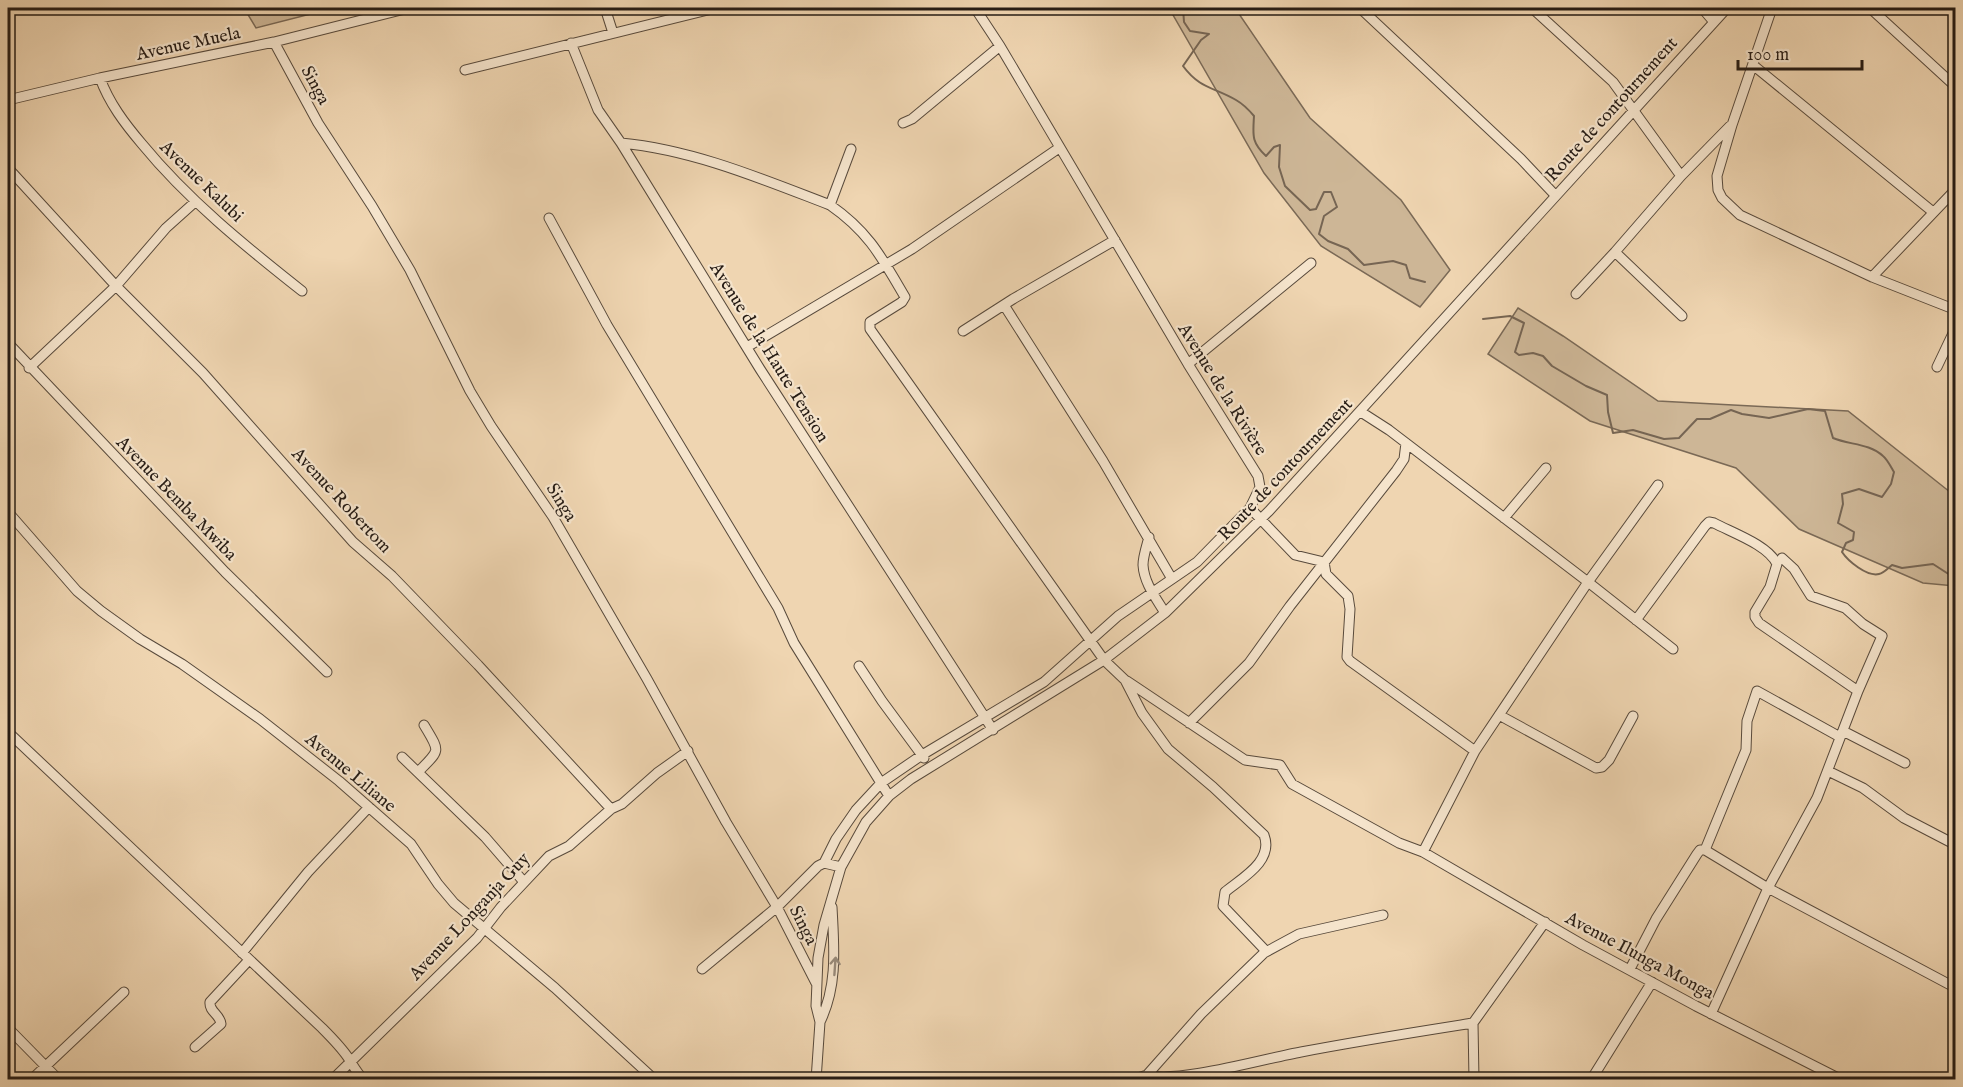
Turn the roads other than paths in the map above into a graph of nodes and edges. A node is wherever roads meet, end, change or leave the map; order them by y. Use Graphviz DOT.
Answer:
graph roads {
  1 [pos="409,8"];
  2 [pos="605,8"];
  3 [pos="716,8"];
  4 [pos="975,8"];
  5 [pos="1360,8"];
  6 [pos="1532,8"];
  7 [pos="1702,8"];
  8 [pos="1727,8"];
  9 [pos="1772,8"];
  10 [pos="1870,8"];
  11 [pos="1714,22"];
  12 [pos="613,33"];
  13 [pos="274,42"];
  14 [pos="571,43"];
  15 [pos="1000,46"];
  16 [pos="1753,65"];
  17 [pos="465,70"];
  18 [pos="100,78"];
  19 [pos="1956,87"];
  20 [pos="8,100"];
  21 [pos="1633,110"];
  22 [pos="903,123"];
  23 [pos="1732,125"];
  24 [pos="621,143"];
  25 [pos="1059,148"];
  26 [pos="851,150"];
  27 [pos="8,168"];
  28 [pos="1681,176"];
  29 [pos="1956,189"];
  30 [pos="1555,195"];
  31 [pos="195,202"];
  32 [pos="830,205"];
  33 [pos="1933,212"];
  34 [pos="549,218"];
  35 [pos="1115,240"];
  36 [pos="1615,252"];
  37 [pos="1311,263"];
  38 [pos="886,265"];
  39 [pos="1872,277"];
  40 [pos="116,286"];
  41 [pos="302,291"];
  42 [pos="1575,294"];
  43 [pos="1004,306"];
  44 [pos="1956,310"];
  45 [pos="1682,316"];
  46 [pos="1956,327"];
  47 [pos="963,332"];
  48 [pos="8,343"];
  49 [pos="747,347"];
  50 [pos="1188,364"];
  51 [pos="1937,367"];
  52 [pos="29,368"];
  53 [pos="1361,412"];
  54 [pos="1406,443"];
  55 [pos="1546,468"];
  56 [pos="1658,485"];
  57 [pos="1250,508"];
  58 [pos="8,512"];
  59 [pos="1504,518"];
  60 [pos="1260,520"];
  61 [pos="1149,537"];
  62 [pos="1782,558"];
  63 [pos="1324,562"];
  64 [pos="1172,579"];
  65 [pos="1588,582"];
  66 [pos="1152,592"];
  67 [pos="1165,613"];
  68 [pos="1636,620"];
  69 [pos="1091,642"];
  70 [pos="1673,649"];
  71 [pos="1104,660"];
  72 [pos="859,666"];
  73 [pos="327,672"];
  74 [pos="1125,680"];
  75 [pos="1858,691"];
  76 [pos="1499,715"];
  77 [pos="985,716"];
  78 [pos="1633,716"];
  79 [pos="1189,723"];
  80 [pos="424,725"];
  81 [pos="993,730"];
  82 [pos="8,732"];
  83 [pos="1842,734"];
  84 [pos="688,751"];
  85 [pos="1475,752"];
  86 [pos="922,755"];
  87 [pos="402,757"];
  88 [pos="1905,763"];
  89 [pos="931,767"];
  90 [pos="419,771"];
  91 [pos="1828,771"];
  92 [pos="880,783"];
  93 [pos="889,796"];
  94 [pos="369,807"];
  95 [pos="611,809"];
  96 [pos="1956,845"];
  97 [pos="1705,849"];
  98 [pos="1423,852"];
  99 [pos="824,863"];
  100 [pos="841,867"];
  101 [pos="524,882"];
  102 [pos="1768,888"];
  103 [pos="832,900"];
  104 [pos="777,907"];
  105 [pos="1383,915"];
  106 [pos="1545,922"];
  107 [pos="484,929"];
  108 [pos="242,953"];
  109 [pos="1264,953"];
  110 [pos="249,960"];
  111 [pos="702,969"];
  112 [pos="1630,969"];
  113 [pos="1652,982"];
  114 [pos="816,983"];
  115 [pos="1956,988"];
  116 [pos="124,992"];
  117 [pos="1711,1014"];
  118 [pos="820,1022"];
  119 [pos="1473,1023"];
  120 [pos="8,1028"];
  121 [pos="195,1047"];
  122 [pos="351,1061"];
  123 [pos="46,1066"];
  124 [pos="1153,1077"];
  125 [pos="1187,1077"];
  126 [pos="31,1080"];
  127 [pos="60,1080"];
  128 [pos="332,1080"];
  129 [pos="364,1080"];
  130 [pos="655,1080"];
  131 [pos="816,1080"];
  132 [pos="1132,1080"];
  133 [pos="1474,1080"];
  134 [pos="1591,1080"];
  135 [pos="1842,1080"];
  1 -- 13 [label="street, Avenue Muela"];
  2 -- 12 [label="street"];
  3 -- 12 [label="street"];
  4 -- 15 [label="street, Avenue de la Rivière"];
  5 -- 30 [label="street"];
  6 -- 21 [label="street"];
  7 -- 11 [label="street"];
  8 -- 11 [label="street, Route de contournement"];
  9 -- 16 [label="street"];
  10 -- 19 [label="street"];
  11 -- 21 [label="street, Route de contournement"];
  12 -- 14 [label="street"];
  13 -- 18 [label="street, Avenue Muela"];
  13 -- 84 [label="street, Singa"];
  14 -- 17 [label="street"];
  14 -- 24 [label="street, Avenue de la Haute Tension"];
  15 -- 22 [label="street"];
  15 -- 25 [label="street, Avenue de la Rivière"];
  16 -- 23 [label="street"];
  16 -- 33 [label="street"];
  18 -- 20 [label="street, Avenue Muela"];
  18 -- 31 [label="street, Avenue Kalubi"];
  21 -- 28 [label="street"];
  21 -- 30 [label="street, Route de contournement"];
  23 -- 28 [label="street"];
  23 -- 39 [label="street"];
  24 -- 32 [label="street"];
  24 -- 49 [label="street, Avenue de la Haute Tension"];
  25 -- 35 [label="street, Avenue de la Rivière"];
  25 -- 38 [label="street"];
  26 -- 32 [label="street"];
  27 -- 40 [label="street, Avenue Robertom"];
  28 -- 36 [label="street"];
  29 -- 33 [label="street"];
  30 -- 53 [label="street, Route de contournement"];
  31 -- 40 [label="street"];
  31 -- 41 [label="street, Avenue Kalubi"];
  32 -- 38 [label="street"];
  33 -- 39 [label="street"];
  34 -- 92 [label="street"];
  35 -- 43 [label="street"];
  35 -- 50 [label="street, Avenue de la Rivière"];
  36 -- 42 [label="street"];
  36 -- 45 [label="street"];
  37 -- 50 [label="street"];
  38 -- 49 [label="street"];
  38 -- 69 [label="street"];
  39 -- 44 [label="street"];
  40 -- 52 [label="street"];
  40 -- 95 [label="street, Avenue Robertom"];
  43 -- 47 [label="street"];
  43 -- 61 [label="street"];
  46 -- 51 [label="street"];
  48 -- 52 [label="street, Avenue Bemba Mwiba"];
  49 -- 77 [label="street, Avenue de la Haute Tension"];
  50 -- 57 [label="street, Avenue de la Rivière"];
  52 -- 73 [label="street, Avenue Bemba Mwiba"];
  53 -- 54 [label="street"];
  53 -- 60 [label="street, Route de contournement"];
  54 -- 59 [label="street"];
  54 -- 63 [label="street"];
  55 -- 59 [label="street"];
  56 -- 65 [label="street"];
  57 -- 60 [label="street"];
  57 -- 64 [label="street"];
  58 -- 94 [label="street, Avenue Liliane"];
  59 -- 65 [label="street"];
  60 -- 63 [label="street"];
  60 -- 67 [label="street, Route de contournement"];
  61 -- 64 [label="street"];
  61 -- 66 [label="street"];
  62 -- 75 [label="street, Avenue Ilunga Monga"];
  63 -- 79 [label="street"];
  63 -- 85 [label="street"];
  64 -- 66 [label="street"];
  65 -- 68 [label="street"];
  65 -- 76 [label="street"];
  66 -- 67 [label="street"];
  66 -- 69 [label="street"];
  67 -- 71 [label="street, Route de contournement"];
  68 -- 70 [label="street"];
  68 -- 75 [label="street"];
  69 -- 71 [label="street"];
  69 -- 77 [label="street"];
  71 -- 74 [label="street"];
  71 -- 81 [label="street, Route de contournement"];
  72 -- 86 [label="street"];
  74 -- 79 [label="street"];
  74 -- 109 [label="street"];
  75 -- 83 [label="street, Avenue Ilunga Monga"];
  76 -- 78 [label="street"];
  76 -- 85 [label="street"];
  77 -- 81 [label="street, Avenue de la Haute Tension"];
  77 -- 86 [label="street"];
  79 -- 98 [label="street"];
  80 -- 90 [label="street"];
  81 -- 89 [label="street, Route de contournement"];
  82 -- 108 [label="street"];
  83 -- 88 [label="street"];
  83 -- 91 [label="street, Avenue Ilunga Monga"];
  83 -- 97 [label="street"];
  84 -- 95 [label="street"];
  84 -- 104 [label="street, Singa"];
  85 -- 98 [label="street"];
  86 -- 89 [label="street"];
  86 -- 92 [label="street"];
  87 -- 90 [label="street"];
  89 -- 93 [label="street, Route de contournement"];
  90 -- 101 [label="street"];
  91 -- 96 [label="street"];
  91 -- 102 [label="street, Avenue Ilunga Monga"];
  92 -- 93 [label="street"];
  92 -- 99 [label="street"];
  93 -- 100 [label="street, Route de contournement"];
  94 -- 107 [label="street, Avenue Liliane"];
  94 -- 108 [label="street"];
  95 -- 101 [label="street, Avenue Longanja Guy"];
  97 -- 102 [label="street"];
  97 -- 112 [label="street"];
  98 -- 106 [label="street"];
  99 -- 100 [label="street"];
  99 -- 104 [label="street"];
  100 -- 103 [label="street, Route de contournement"];
  101 -- 107 [label="street, Avenue Longanja Guy"];
  102 -- 115 [label="street"];
  102 -- 117 [label="street, Avenue Ilunga Monga"];
  103 -- 114 [label="street, Route de contournement"];
  118 -- 103 [label="street, Route de contournement, one-way"];
  104 -- 111 [label="street"];
  104 -- 114 [label="street, Singa"];
  105 -- 109 [label="street"];
  106 -- 112 [label="street, Avenue Ilunga Monga"];
  106 -- 119 [label="street, Avenue Ilunga Monga"];
  107 -- 122 [label="street, Avenue Longanja Guy"];
  107 -- 130 [label="street, Avenue Liliane"];
  108 -- 110 [label="street"];
  109 -- 124 [label="street"];
  110 -- 121 [label="street"];
  110 -- 122 [label="street"];
  112 -- 113 [label="street, Avenue Ilunga Monga"];
  113 -- 117 [label="street, Avenue Ilunga Monga"];
  113 -- 134 [label="street"];
  114 -- 118 [label="street, Route de contournement"];
  116 -- 123 [label="street"];
  117 -- 135 [label="street"];
  118 -- 131 [label="street, Route de contournement"];
  119 -- 125 [label="street"];
  119 -- 133 [label="street"];
  120 -- 123 [label="street"];
  122 -- 128 [label="street, Avenue Longanja Guy"];
  122 -- 129 [label="street"];
  123 -- 126 [label="street"];
  123 -- 127 [label="street"];
  124 -- 125 [label="street"];
  124 -- 132 [label="street"];
}
